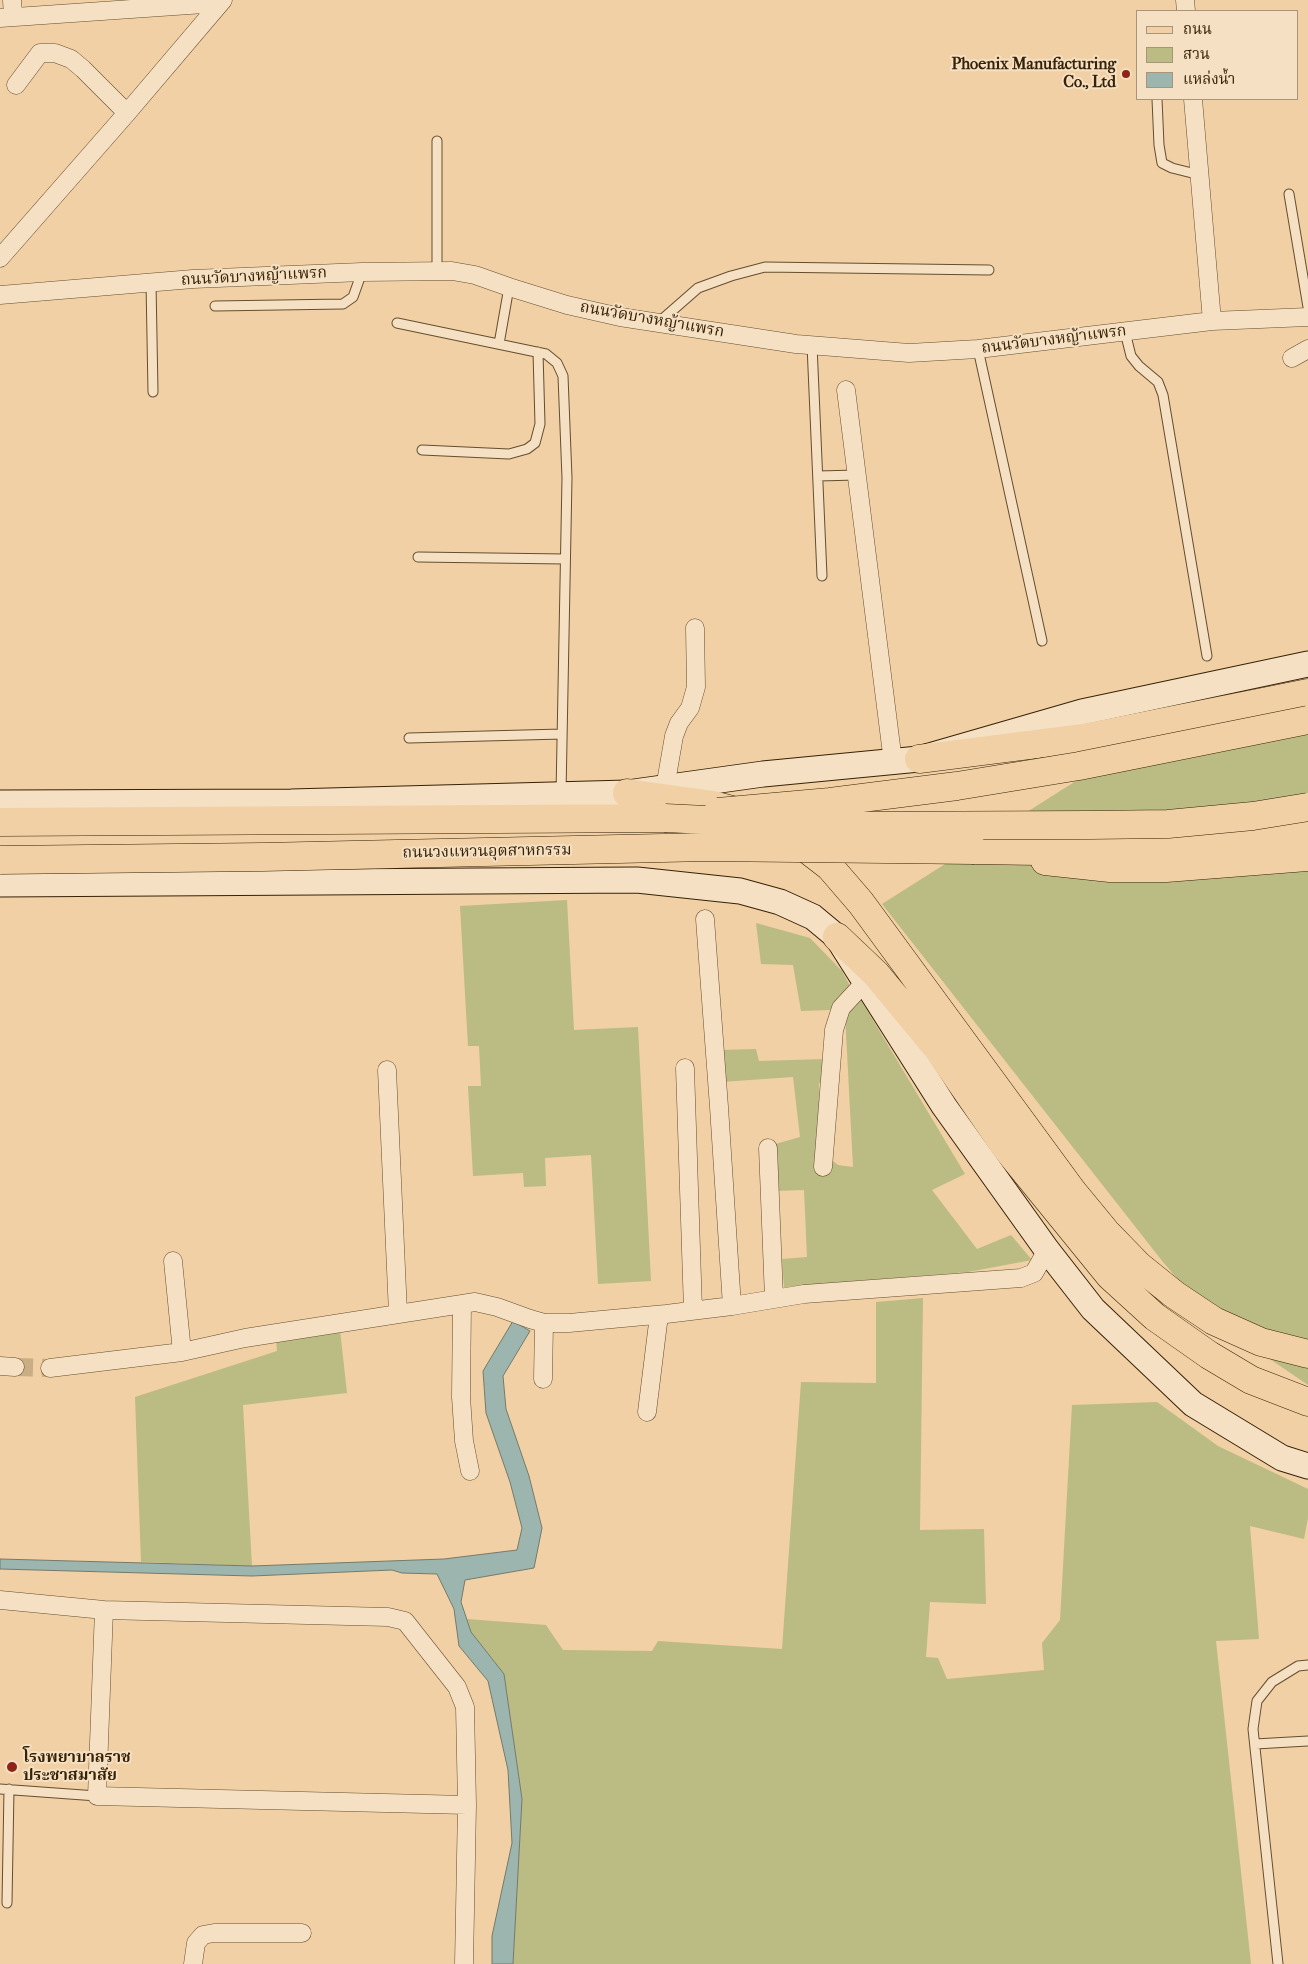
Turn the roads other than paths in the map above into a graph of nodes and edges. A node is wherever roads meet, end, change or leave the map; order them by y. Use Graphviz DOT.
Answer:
graph roads {
  1 [pos="211,4"];
  2 [pos="127,5"];
  3 [pos="71,7"];
  4 [pos="8,12"];
  5 [pos="16,85"];
  6 [pos="1157,100"];
  7 [pos="1193,100"];
  8 [pos="127,113"];
  9 [pos="437,141"];
  10 [pos="1200,175"];
  11 [pos="1289,194"];
  12 [pos="0,258"];
  13 [pos="437,270"];
  14 [pos="989,270"];
  15 [pos="362,272"];
  16 [pos="151,283"];
  17 [pos="509,287"];
  18 [pos="0,295"];
  19 [pos="215,306"];
  20 [pos="1308,307"];
  21 [pos="1308,317"];
  22 [pos="1212,321"];
  23 [pos="398,323"];
  24 [pos="658,323"];
  25 [pos="1125,332"];
  26 [pos="499,344"];
  27 [pos="812,346"];
  28 [pos="1308,349"];
  29 [pos="978,350"];
  30 [pos="538,352"];
  31 [pos="1292,358"];
  32 [pos="846,390"];
  33 [pos="153,392"];
  34 [pos="422,450"];
  35 [pos="857,475"];
  36 [pos="818,476"];
  37 [pos="418,557"];
  38 [pos="565,559"];
  39 [pos="822,576"];
  40 [pos="695,628"];
  41 [pos="1042,641"];
  42 [pos="1207,656"];
  43 [pos="1308,664"];
  44 [pos="1308,693"];
  45 [pos="1308,720"];
  46 [pos="562,734"];
  47 [pos="409,738"];
  48 [pos="906,760"];
  49 [pos="665,788"];
  50 [pos="627,793"];
  51 [pos="561,794"];
  52 [pos="0,803"];
  53 [pos="1308,807"];
  54 [pos="664,818"];
  55 [pos="0,822"];
  56 [pos="1308,835"];
  57 [pos="974,850"];
  58 [pos="1308,857"];
  59 [pos="0,860"];
  60 [pos="0,884"];
  61 [pos="705,919"];
  62 [pos="837,937"];
  63 [pos="866,981"];
  64 [pos="685,1068"];
  65 [pos="387,1070"];
  66 [pos="768,1148"];
  67 [pos="823,1167"];
  68 [pos="1047,1250"];
  69 [pos="173,1261"];
  70 [pos="774,1298"];
  71 [pos="462,1304"];
  72 [pos="732,1306"];
  73 [pos="694,1310"];
  74 [pos="398,1314"];
  75 [pos="659,1315"];
  76 [pos="544,1323"];
  77 [pos="182,1352"];
  78 [pos="1308,1354"];
  79 [pos="50,1368"];
  80 [pos="543,1379"];
  81 [pos="1308,1402"];
  82 [pos="647,1412"];
  83 [pos="1308,1466"];
  84 [pos="470,1471"];
  85 [pos="0,1600"];
  86 [pos="104,1610"];
  87 [pos="1308,1665"];
  88 [pos="1308,1741"];
  89 [pos="1255,1744"];
  90 [pos="4,1789"];
  91 [pos="97,1796"];
  92 [pos="467,1804"];
  93 [pos="7,1903"];
  94 [pos="302,1933"];
  95 [pos="193,1964"];
  96 [pos="464,1964"];
  97 [pos="1278,1964"];
  1 -- 2 [label="street"];
  1 -- 8 [label="street"];
  2 -- 3 [label="street"];
  3 -- 4 [label="street"];
  5 -- 8 [label="street"];
  6 -- 10 [label="lane"];
  7 -- 10 [label="street"];
  8 -- 12 [label="street"];
  9 -- 13 [label="lane"];
  10 -- 22 [label="street"];
  11 -- 20 [label="lane"];
  13 -- 15 [label="street, ถนนวัดบางหญ้าแพรก"];
  13 -- 17 [label="street, ถนนวัดบางหญ้าแพรก"];
  14 -- 24 [label="lane"];
  15 -- 16 [label="street, ถนนวัดบางหญ้าแพรก"];
  15 -- 19 [label="lane"];
  16 -- 18 [label="street, ถนนวัดบางหญ้าแพรก"];
  16 -- 33 [label="lane"];
  17 -- 24 [label="street, ถนนวัดบางหญ้าแพรก"];
  17 -- 26 [label="lane"];
  21 -- 22 [label="street, ถนนวัดบางหญ้าแพรก"];
  22 -- 25 [label="street, ถนนวัดบางหญ้าแพรก"];
  23 -- 26 [label="lane"];
  24 -- 27 [label="street, ถนนวัดบางหญ้าแพรก"];
  25 -- 29 [label="street, ถนนวัดบางหญ้าแพรก"];
  25 -- 42 [label="lane"];
  26 -- 30 [label="lane"];
  27 -- 29 [label="street, ถนนวัดบางหญ้าแพรก"];
  27 -- 36 [label="lane"];
  28 -- 31 [label="street"];
  29 -- 41 [label="lane"];
  30 -- 34 [label="lane"];
  30 -- 38 [label="lane"];
  32 -- 35 [label="street"];
  35 -- 36 [label="lane"];
  35 -- 48 [label="street"];
  36 -- 39 [label="lane"];
  37 -- 38 [label="lane"];
  38 -- 46 [label="lane"];
  40 -- 49 [label="street"];
  43 -- 48 [label="street"];
  44 -- 48 [label="main road"];
  45 -- 54 [label="main road, bridge"];
  46 -- 47 [label="lane"];
  46 -- 51 [label="lane"];
  48 -- 49 [label="street"];
  49 -- 50 [label="street"];
  50 -- 51 [label="street"];
  50 -- 78 [label="main road"];
  51 -- 52 [label="street"];
  53 -- 54 [label="main road, bridge"];
  54 -- 55 [label="main road, ถนนวงแหวนอุตสาหกรรม"];
  56 -- 57 [label="main road"];
  57 -- 58 [label="main road"];
  57 -- 59 [label="main road, ถนนวงแหวนอุตสาหกรรม, bridge"];
  60 -- 62 [label="street"];
  61 -- 72 [label="street"];
  62 -- 63 [label="street"];
  62 -- 81 [label="main road"];
  63 -- 67 [label="street"];
  63 -- 68 [label="street"];
  64 -- 73 [label="street"];
  65 -- 74 [label="street"];
  66 -- 70 [label="street"];
  68 -- 70 [label="street"];
  68 -- 83 [label="street"];
  69 -- 77 [label="street"];
  70 -- 72 [label="street"];
  71 -- 74 [label="street"];
  71 -- 76 [label="street"];
  71 -- 84 [label="street"];
  72 -- 73 [label="street"];
  73 -- 75 [label="street"];
  74 -- 77 [label="street"];
  75 -- 76 [label="street"];
  75 -- 82 [label="street"];
  76 -- 80 [label="street"];
  77 -- 79 [label="street"];
  85 -- 86 [label="street"];
  86 -- 91 [label="street"];
  86 -- 92 [label="street"];
  87 -- 89 [label="lane"];
  88 -- 89 [label="lane"];
  89 -- 97 [label="lane"];
  90 -- 91 [label="lane"];
  90 -- 93 [label="lane"];
  91 -- 92 [label="street"];
  92 -- 96 [label="street"];
  94 -- 95 [label="street"];
}
